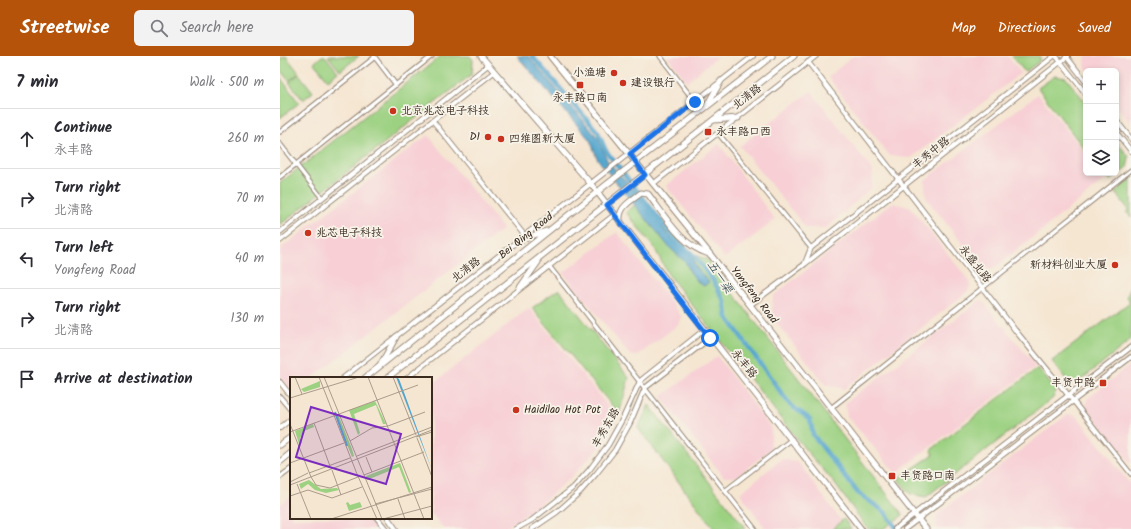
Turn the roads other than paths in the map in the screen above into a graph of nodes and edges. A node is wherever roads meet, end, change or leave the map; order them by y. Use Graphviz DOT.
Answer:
graph roads {
  1 [pos="374,56"];
  2 [pos="432,56"];
  3 [pos="481,56"];
  4 [pos="550,56"];
  5 [pos="660,56"];
  6 [pos="753,56"];
  7 [pos="772,56"];
  8 [pos="794,56"];
  9 [pos="816,56"];
  10 [pos="1055,56"];
  11 [pos="1067,56"];
  12 [pos="808,62"];
  13 [pos="1061,62"];
  14 [pos="488,65"];
  15 [pos="494,72"];
  16 [pos="1083,78"];
  17 [pos="721,81"];
  18 [pos="396,85"];
  19 [pos="1083,90"];
  20 [pos="695,102"];
  21 [pos="705,108"];
  22 [pos="738,118"];
  23 [pos="713,120"];
  24 [pos="433,121"];
  25 [pos="1119,124"];
  26 [pos="280,132"];
  27 [pos="718,133"];
  28 [pos="1119,136"];
  29 [pos="1131,139"];
  30 [pos="280,144"];
  31 [pos="1131,151"];
  32 [pos="630,154"];
  33 [pos="636,162"];
  34 [pos="296,165"];
  35 [pos="1131,170"];
  36 [pos="645,175"];
  37 [pos="280,177"];
  38 [pos="898,179"];
  39 [pos="591,184"];
  40 [pos="653,184"];
  41 [pos="904,186"];
  42 [pos="597,193"];
  43 [pos="322,198"];
  44 [pos="607,205"];
  45 [pos="614,215"];
  46 [pos="620,223"];
  47 [pos="551,229"];
  48 [pos="280,232"];
  49 [pos="525,236"];
  50 [pos="520,240"];
  51 [pos="280,241"];
  52 [pos="811,248"];
  53 [pos="710,254"];
  54 [pos="541,257"];
  55 [pos="805,264"];
  56 [pos="549,266"];
  57 [pos="982,288"];
  58 [pos="519,289"];
  59 [pos="750,305"];
  60 [pos="704,330"];
  61 [pos="396,336"];
  62 [pos="710,338"];
  63 [pos="1131,347"];
  64 [pos="1131,357"];
  65 [pos="380,366"];
  66 [pos="344,377"];
  67 [pos="366,377"];
  68 [pos="388,377"];
  69 [pos="408,377"];
  70 [pos="640,381"];
  71 [pos="280,382"];
  72 [pos="645,388"];
  73 [pos="290,395"];
  74 [pos="280,396"];
  75 [pos="1069,396"];
  76 [pos="1074,402"];
  77 [pos="831,408"];
  78 [pos="290,409"];
  79 [pos="290,420"];
  80 [pos="280,428"];
  81 [pos="290,438"];
  82 [pos="792,439"];
  83 [pos="280,445"];
  84 [pos="290,454"];
  85 [pos="280,462"];
  86 [pos="290,469"];
  87 [pos="1131,474"];
  88 [pos="280,477"];
  89 [pos="725,491"];
  90 [pos="915,514"];
  91 [pos="378,519"];
  92 [pos="389,519"];
  93 [pos="919,520"];
  94 [pos="386,529"];
  95 [pos="396,529"];
  96 [pos="516,529"];
  97 [pos="532,529"];
  98 [pos="756,529"];
  99 [pos="861,529"];
  100 [pos="895,529"];
  101 [pos="905,529"];
  102 [pos="926,529"];
  1 -- 18 [label="street"];
  1 -- 26 [label="street"];
  2 -- 18 [label="street"];
  3 -- 14 [label="main road"];
  4 -- 32 [label="main road, Yongfeng Road"];
  5 -- 20 [label="street"];
  6 -- 17 [label="street"];
  7 -- 21 [label="main road"];
  8 -- 23 [label="main road"];
  9 -- 12 [label="street, 北清路"];
  10 -- 13 [label="street"];
  10 -- 38 [label="street, 丰秀中路"];
  11 -- 13 [label="street, 丰秀中路"];
  11 -- 16 [label="street"];
  12 -- 22 [label="street, 北清路"];
  12 -- 38 [label="street, 永盛北路"];
  13 -- 19 [label="street"];
  13 -- 41 [label="street, 丰秀中路"];
  14 -- 15 [label="main road"];
  14 -- 43 [label="street"];
  15 -- 24 [label="street"];
  15 -- 39 [label="main road"];
  17 -- 20 [label="street"];
  17 -- 21 [label="main road"];
  18 -- 34 [label="street"];
  20 -- 32 [label="street"];
  21 -- 33 [label="main road"];
  22 -- 23 [label="main road"];
  22 -- 27 [label="street, 北清路"];
  23 -- 36 [label="main road"];
  24 -- 49 [label="street"];
  24 -- 51 [label="street"];
  25 -- 29 [label="street"];
  27 -- 40 [label="street, 北清路"];
  27 -- 52 [label="street"];
  28 -- 31 [label="street"];
  30 -- 34 [label="street"];
  32 -- 33 [label="main road, Yongfeng Road"];
  32 -- 39 [label="street, 北清路"];
  33 -- 36 [label="main road, Yongfeng Road"];
  33 -- 42 [label="main road, Bei Qing Road"];
  34 -- 37 [label="street"];
  34 -- 43 [label="street"];
  35 -- 57 [label="street"];
  36 -- 40 [label="main road, Yongfeng Road"];
  36 -- 44 [label="main road"];
  38 -- 41 [label="street, 永盛北路"];
  38 -- 52 [label="street, 丰秀中路"];
  39 -- 42 [label="main road"];
  39 -- 49 [label="street, 北清路"];
  40 -- 53 [label="main road, Yongfeng Road"];
  41 -- 55 [label="street, 丰秀中路"];
  41 -- 57 [label="street, 永盛北路"];
  42 -- 44 [label="main road, 永丰路"];
  42 -- 47 [label="main road, Bei Qing Road"];
  43 -- 48 [label="street"];
  44 -- 45 [label="main road, 永丰路"];
  44 -- 54 [label="main road"];
  45 -- 46 [label="main road, 永丰路"];
  45 -- 56 [label="street"];
  46 -- 53 [label="main road"];
  46 -- 60 [label="main road, 永丰路"];
  47 -- 50 [label="main road"];
  47 -- 65 [label="main road, Bei Qing Road"];
  49 -- 50 [label="street, 北清路"];
  50 -- 61 [label="street, 北清路"];
  52 -- 55 [label="street"];
  53 -- 59 [label="main road, Yongfeng Road"];
  54 -- 58 [label="main road"];
  54 -- 68 [label="main road"];
  55 -- 59 [label="street, 丰秀中路"];
  56 -- 58 [label="street"];
  56 -- 70 [label="street"];
  57 -- 75 [label="street, 永盛北路"];
  57 -- 77 [label="street"];
  58 -- 69 [label="street"];
  59 -- 77 [label="main road, Yongfeng Road"];
  60 -- 62 [label="main road, 永丰路"];
  60 -- 70 [label="street, 丰秀东路"];
  61 -- 65 [label="main road"];
  61 -- 66 [label="street, 北清路"];
  62 -- 72 [label="street, 丰秀东路"];
  62 -- 82 [label="main road, 永丰路"];
  63 -- 75 [label="street"];
  64 -- 76 [label="street"];
  65 -- 67 [label="main road, Bei Qing Road"];
  70 -- 72 [label="street"];
  70 -- 96 [label="street, 丰秀东路"];
  71 -- 73 [label="street"];
  72 -- 89 [label="street"];
  72 -- 97 [label="street, 丰秀东路"];
  74 -- 78 [label="street"];
  75 -- 76 [label="street, 永盛北路"];
  75 -- 90 [label="street"];
  76 -- 87 [label="street, 永盛北路"];
  76 -- 93 [label="street"];
  77 -- 90 [label="main road, Yongfeng Road"];
  79 -- 80 [label="street"];
  81 -- 83 [label="main road"];
  82 -- 89 [label="street"];
  82 -- 99 [label="main road, 永丰路"];
  84 -- 85 [label="main road"];
  86 -- 88 [label="street"];
  89 -- 98 [label="street"];
  90 -- 93 [label="main road, Yongfeng Road"];
  90 -- 100 [label="street"];
  91 -- 94 [label="street"];
  92 -- 95 [label="street"];
  93 -- 101 [label="street"];
  93 -- 102 [label="main road, Yongfeng Road"];
}
